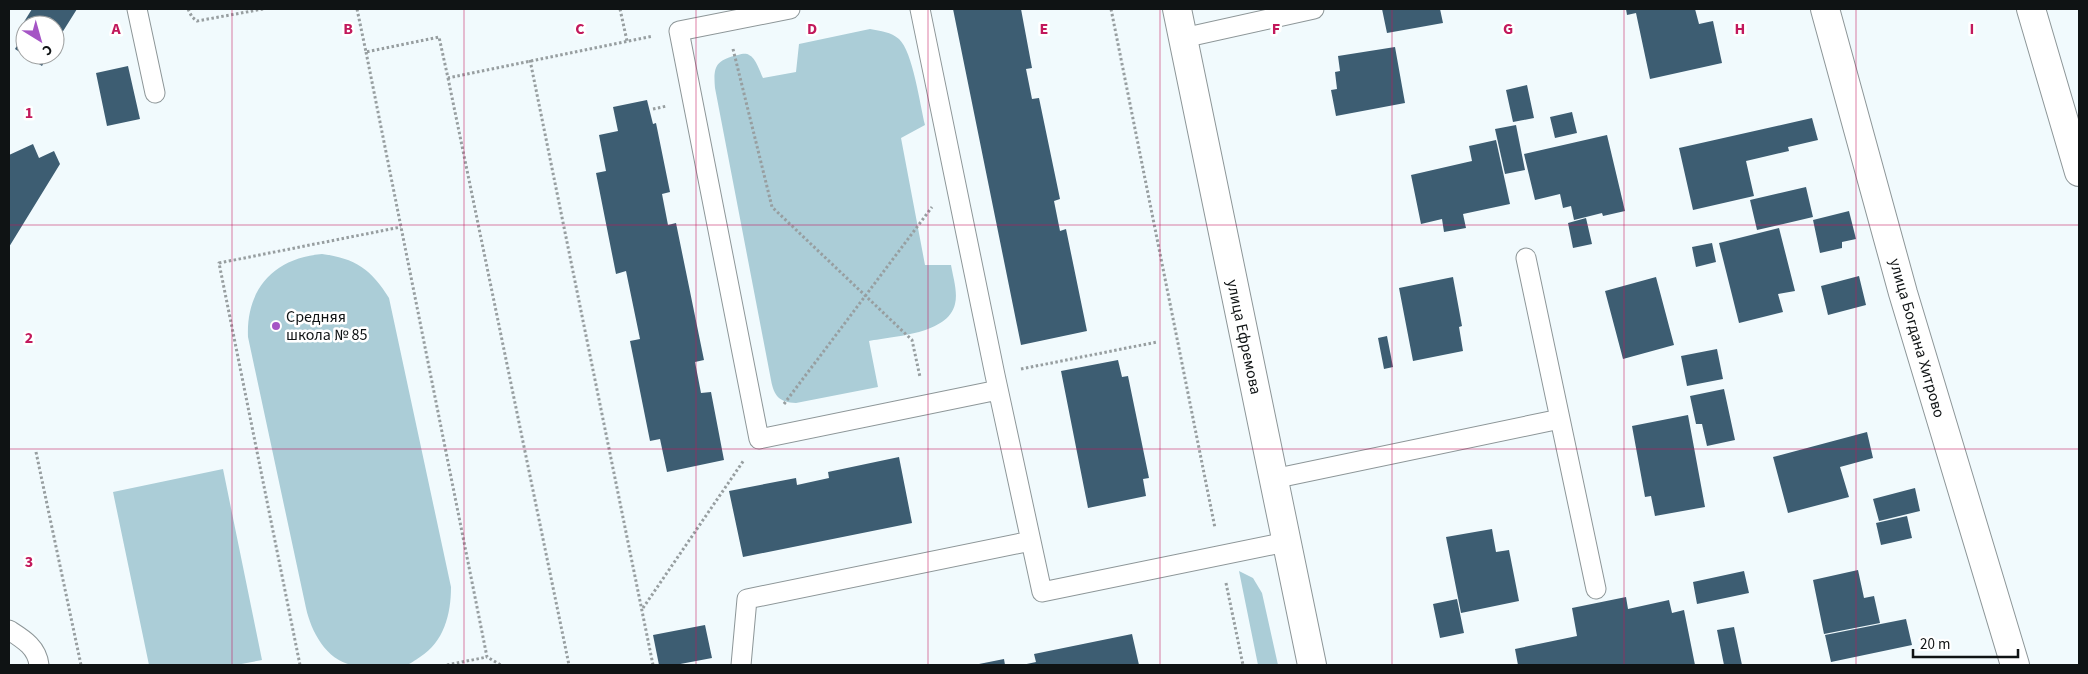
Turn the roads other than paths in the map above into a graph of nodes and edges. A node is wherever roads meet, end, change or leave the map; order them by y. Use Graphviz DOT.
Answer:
graph roads {
  1 [pos="137,9"];
  2 [pos="790,9"];
  3 [pos="920,9"];
  4 [pos="1177,9"];
  5 [pos="1314,9"];
  6 [pos="1825,9"];
  7 [pos="2031,9"];
  8 [pos="1183,38"];
  9 [pos="156,93"];
  10 [pos="2079,172"];
  11 [pos="1526,258"];
  12 [pos="996,382"];
  13 [pos="1560,419"];
  14 [pos="1273,479"];
  15 [pos="1031,541"];
  16 [pos="1286,542"];
  17 [pos="1596,589"];
  18 [pos="9,630"];
  19 [pos="39,665"];
  20 [pos="741,665"];
  21 [pos="1312,665"];
  22 [pos="2015,665"];
  1 -- 9 [label="lane"];
  2 -- 12 [label="lane"];
  3 -- 12 [label="lane"];
  4 -- 8 [label="street, улица Ефремова"];
  5 -- 8 [label="lane"];
  6 -- 22 [label="street, улица Богдана Хитрово"];
  7 -- 10 [label="street"];
  8 -- 14 [label="street, улица Ефремова"];
  11 -- 13 [label="lane"];
  12 -- 15 [label="lane"];
  13 -- 14 [label="lane"];
  13 -- 17 [label="lane"];
  14 -- 16 [label="street, улица Ефремова"];
  15 -- 16 [label="lane"];
  15 -- 20 [label="lane"];
  16 -- 21 [label="street, улица Ефремова"];
  18 -- 19 [label="lane"];
}
